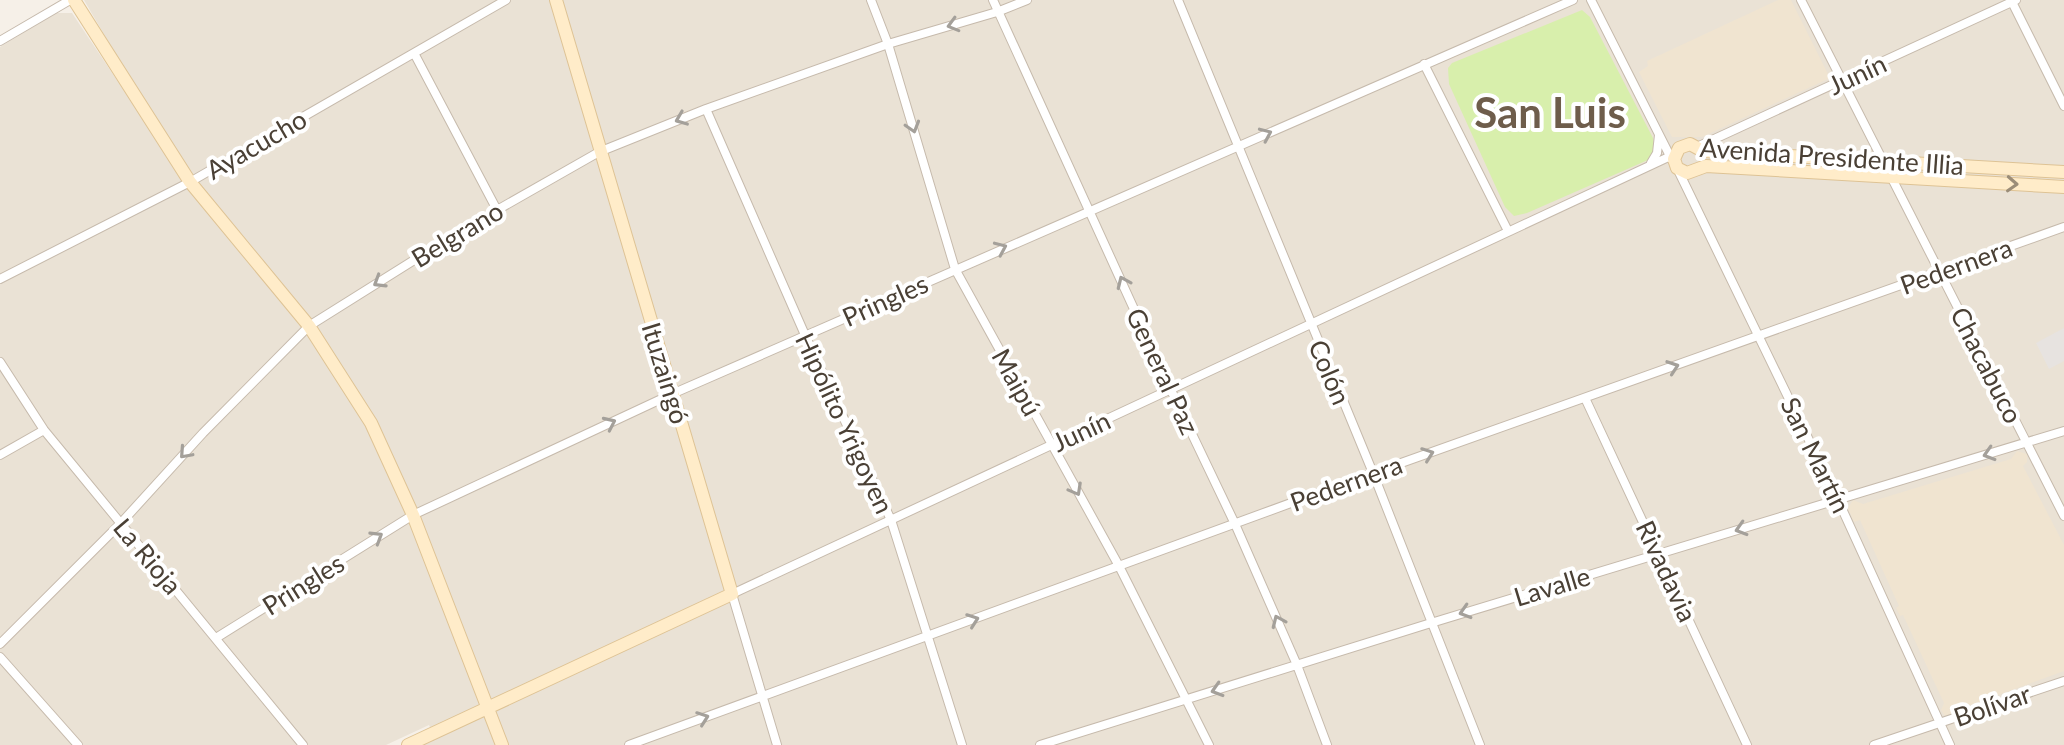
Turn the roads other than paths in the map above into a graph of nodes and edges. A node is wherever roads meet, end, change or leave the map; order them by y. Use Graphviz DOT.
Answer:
graph roads {
  1 [pos="72,0"];
  2 [pos="506,0"];
  3 [pos="556,0"];
  4 [pos="871,0"];
  5 [pos="993,0"];
  6 [pos="1027,0"];
  7 [pos="1178,0"];
  8 [pos="1573,0"];
  9 [pos="1591,0"];
  10 [pos="1801,0"];
  11 [pos="2013,1"];
  12 [pos="997,12"];
  13 [pos="0,41"];
  14 [pos="888,44"];
  15 [pos="414,53"];
  16 [pos="1424,64"];
  17 [pos="1842,80"];
  18 [pos="2064,106"];
  19 [pos="706,109"];
  20 [pos="1659,134"];
  21 [pos="1237,147"];
  22 [pos="1697,147"];
  23 [pos="599,152"];
  24 [pos="1674,160"];
  25 [pos="1885,161"];
  26 [pos="1645,168"];
  27 [pos="2064,172"];
  28 [pos="1893,178"];
  29 [pos="190,182"];
  30 [pos="2064,187"];
  31 [pos="1090,209"];
  32 [pos="497,210"];
  33 [pos="2064,227"];
  34 [pos="1508,231"];
  35 [pos="955,269"];
  36 [pos="1940,272"];
  37 [pos="0,279"];
  38 [pos="1310,324"];
  39 [pos="309,326"];
  40 [pos="805,335"];
  41 [pos="1759,336"];
  42 [pos="0,362"];
  43 [pos="1170,388"];
  44 [pos="672,394"];
  45 [pos="1585,398"];
  46 [pos="44,430"];
  47 [pos="2064,431"];
  48 [pos="2026,443"];
  49 [pos="1051,445"];
  50 [pos="0,455"];
  51 [pos="1373,473"];
  52 [pos="1838,500"];
  53 [pos="413,515"];
  54 [pos="2064,516"];
  55 [pos="891,520"];
  56 [pos="121,523"];
  57 [pos="1235,524"];
  58 [pos="1659,554"];
  59 [pos="1119,566"];
  60 [pos="732,594"];
  61 [pos="1431,623"];
  62 [pos="926,637"];
  63 [pos="216,638"];
  64 [pos="0,644"];
  65 [pos="0,657"];
  66 [pos="1297,665"];
  67 [pos="2064,681"];
  68 [pos="763,696"];
  69 [pos="1187,699"];
  70 [pos="487,709"];
  71 [pos="1941,723"];
  72 [pos="78,745"];
  73 [pos="303,745"];
  74 [pos="408,745"];
  75 [pos="502,745"];
  76 [pos="629,745"];
  77 [pos="777,745"];
  78 [pos="962,745"];
  79 [pos="1040,745"];
  80 [pos="1209,745"];
  81 [pos="1327,745"];
  82 [pos="1480,745"];
  83 [pos="1747,745"];
  84 [pos="1874,745"];
  85 [pos="1950,745"];
  1 -- 13 [label="street"];
  1 -- 29 [label="street"];
  2 -- 15 [label="street, Ayacucho"];
  3 -- 23 [label="street, Ituzaingó"];
  4 -- 14 [label="street, Maipú"];
  5 -- 12 [label="street, General Paz"];
  6 -- 12 [label="street, Belgrano"];
  7 -- 21 [label="street, Colón"];
  8 -- 16 [label="street, Pringles"];
  9 -- 20 [label="street, San Martín"];
  10 -- 17 [label="street, Chacabuco"];
  11 -- 17 [label="street, Junín"];
  11 -- 18 [label="street"];
  12 -- 14 [label="street, Belgrano, one-way"];
  12 -- 31 [label="street, General Paz"];
  14 -- 19 [label="street, Belgrano"];
  14 -- 35 [label="street, Maipú, one-way"];
  15 -- 29 [label="street, Ayacucho"];
  15 -- 32 [label="street"];
  21 -- 16 [label="street, Pringles, one-way"];
  16 -- 34 [label="street"];
  17 -- 22 [label="street, Junín"];
  17 -- 25 [label="street, Chacabuco"];
  19 -- 23 [label="street, Belgrano, one-way"];
  19 -- 40 [label="street, Hipólito Yrigoyen"];
  20 -- 24 [label="street, San Martín"];
  20 -- 26 [label="street"];
  21 -- 31 [label="street, Pringles"];
  21 -- 38 [label="street, Colón"];
  22 -- 24 [label="street, Avenida Presidente Illia"];
  22 -- 25 [label="street, Avenida Presidente Illia"];
  23 -- 32 [label="street, Belgrano"];
  23 -- 44 [label="street, Ituzaingó"];
  24 -- 26 [label="street, Junín"];
  24 -- 28 [label="street, Avenida Presidente Illia"];
  24 -- 41 [label="street, San Martín"];
  25 -- 27 [label="street, Avenida Presidente Illia"];
  25 -- 28 [label="street, Chacabuco"];
  26 -- 34 [label="street, Junín"];
  28 -- 30 [label="street, Avenida Presidente Illia, one-way"];
  28 -- 36 [label="street, Chacabuco"];
  29 -- 37 [label="street, Ayacucho"];
  29 -- 39 [label="street"];
  35 -- 31 [label="street, Pringles, one-way"];
  43 -- 31 [label="street, General Paz, one-way"];
  32 -- 39 [label="street, Belgrano, one-way"];
  33 -- 36 [label="street, Pedernera"];
  34 -- 38 [label="street, Junín"];
  35 -- 40 [label="street, Pringles"];
  35 -- 49 [label="street, Maipú"];
  36 -- 41 [label="street, Pedernera"];
  36 -- 48 [label="street, Chacabuco"];
  38 -- 43 [label="street, Junín"];
  38 -- 51 [label="street, Colón"];
  39 -- 53 [label="street"];
  39 -- 56 [label="street, Belgrano, one-way"];
  40 -- 44 [label="street, Pringles"];
  40 -- 55 [label="street, Hipólito Yrigoyen"];
  45 -- 41 [label="street, Pedernera, one-way"];
  41 -- 52 [label="street, San Martín"];
  42 -- 46 [label="street, La Rioja"];
  43 -- 49 [label="street, Junín"];
  43 -- 57 [label="street, General Paz"];
  53 -- 44 [label="street, Pringles, one-way"];
  44 -- 60 [label="street, Ituzaingó"];
  51 -- 45 [label="street, Pedernera, one-way"];
  45 -- 58 [label="street, Rivadavia"];
  46 -- 50 [label="street"];
  46 -- 56 [label="street, La Rioja"];
  47 -- 48 [label="street, Lavalle"];
  48 -- 52 [label="street, Lavalle, one-way"];
  48 -- 54 [label="street, Chacabuco"];
  49 -- 55 [label="street, Junín"];
  49 -- 59 [label="street, Maipú, one-way"];
  51 -- 57 [label="street, Pedernera"];
  51 -- 61 [label="street, Colón"];
  52 -- 58 [label="street, Lavalle, one-way"];
  52 -- 71 [label="street, San Martín"];
  63 -- 53 [label="street, Pringles, one-way"];
  53 -- 70 [label="street"];
  55 -- 60 [label="street, Junín"];
  55 -- 62 [label="street, Hipólito Yrigoyen"];
  56 -- 63 [label="street, La Rioja"];
  56 -- 64 [label="street, Belgrano"];
  57 -- 59 [label="street, Pedernera"];
  66 -- 57 [label="street, General Paz, one-way"];
  58 -- 61 [label="street, Lavalle, one-way"];
  58 -- 83 [label="street, Rivadavia"];
  62 -- 59 [label="street, Pedernera, one-way"];
  59 -- 69 [label="street, Maipú"];
  60 -- 68 [label="street, Ituzaingó"];
  60 -- 70 [label="street, Junín"];
  61 -- 66 [label="street, Lavalle"];
  61 -- 82 [label="street, Colón"];
  62 -- 68 [label="street, Pedernera"];
  62 -- 78 [label="street, Hipólito Yrigoyen"];
  63 -- 73 [label="street, La Rioja"];
  65 -- 72 [label="street"];
  66 -- 69 [label="street, Lavalle, one-way"];
  66 -- 81 [label="street, General Paz"];
  67 -- 71 [label="street, Bolívar"];
  76 -- 68 [label="street, Pedernera, one-way"];
  68 -- 77 [label="street, Ituzaingó"];
  69 -- 79 [label="street, Lavalle"];
  69 -- 80 [label="street, Maipú"];
  70 -- 74 [label="street, Junín"];
  70 -- 75 [label="street"];
  71 -- 84 [label="street, Bolívar"];
  71 -- 85 [label="street, San Martín"];
}
